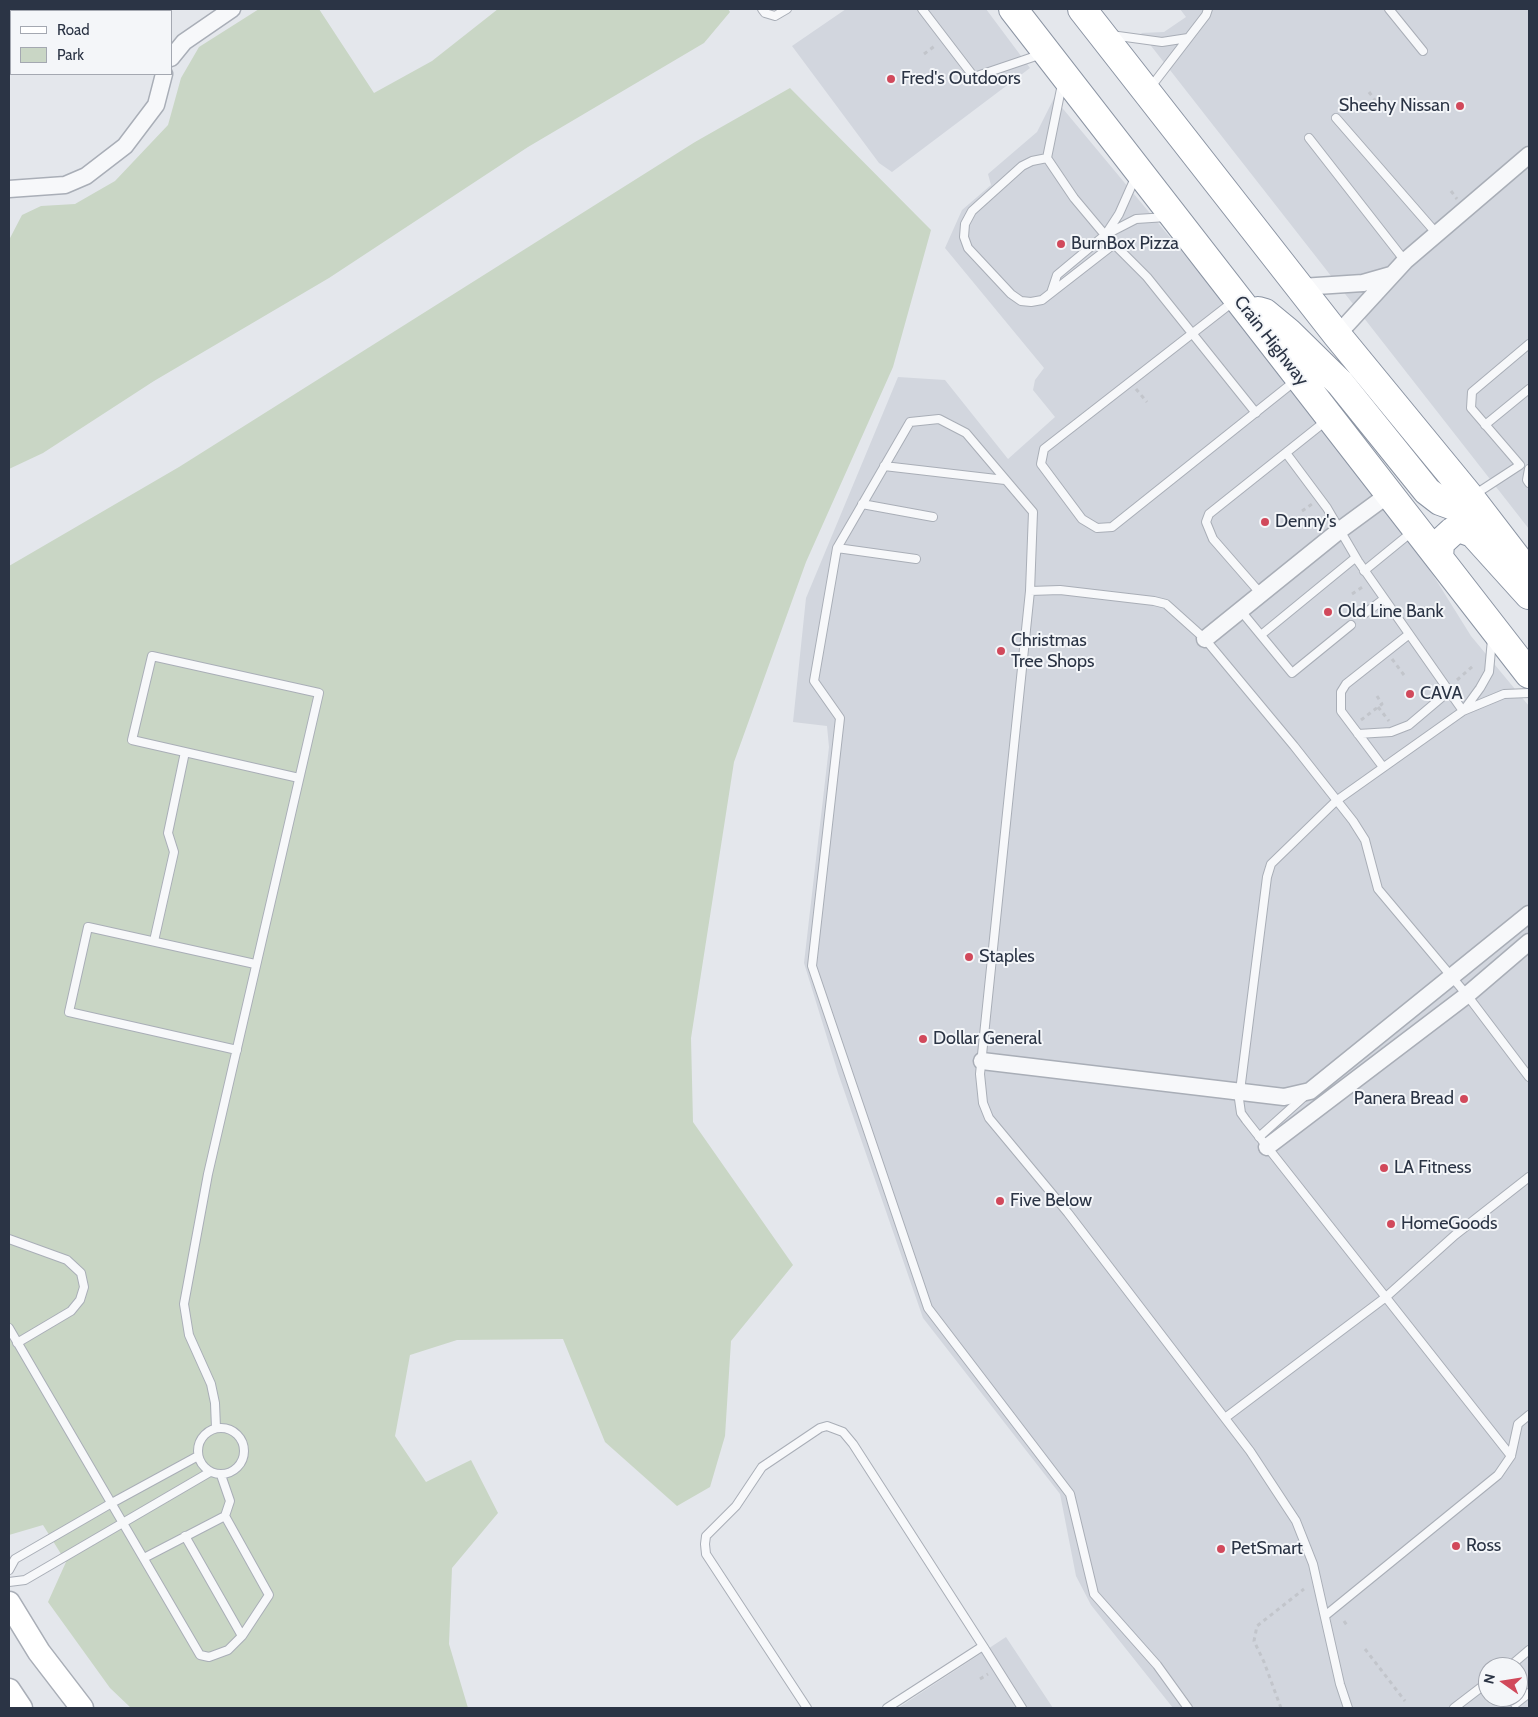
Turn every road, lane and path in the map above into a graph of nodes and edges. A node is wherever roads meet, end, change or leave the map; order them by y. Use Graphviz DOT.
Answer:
graph roads {
  1 [pos="232,9"];
  2 [pos="762,9"];
  3 [pos="787,9"];
  4 [pos="922,9"];
  5 [pos="1013,9"];
  6 [pos="1082,9"];
  7 [pos="1208,9"];
  8 [pos="1388,9"];
  9 [pos="1102,34"];
  10 [pos="1188,38"];
  11 [pos="1423,51"];
  12 [pos="1047,52"];
  13 [pos="172,57"];
  14 [pos="164,75"];
  15 [pos="1064,75"];
  16 [pos="1147,91"];
  17 [pos="1369,92"];
  18 [pos="1382,110"];
  19 [pos="1336,118"];
  20 [pos="1309,138"];
  21 [pos="1529,155"];
  22 [pos="1047,158"];
  23 [pos="1138,171"];
  24 [pos="9,189"];
  25 [pos="1174,217"];
  26 [pos="1436,234"];
  27 [pos="1105,236"];
  28 [pos="1114,244"];
  29 [pos="1405,261"];
  30 [pos="1393,274"];
  31 [pos="1301,288"];
  32 [pos="1051,293"];
  33 [pos="1241,303"];
  34 [pos="1192,334"];
  35 [pos="1337,335"];
  36 [pos="1529,344"];
  37 [pos="1299,378"];
  38 [pos="1529,389"];
  39 [pos="1256,413"];
  40 [pos="1330,418"];
  41 [pos="1485,425"];
  42 [pos="1286,453"];
  43 [pos="1520,465"];
  44 [pos="884,466"];
  45 [pos="1529,468"];
  46 [pos="1005,480"];
  47 [pos="1529,483"];
  48 [pos="1389,494"];
  49 [pos="1470,498"];
  50 [pos="862,504"];
  51 [pos="934,517"];
  52 [pos="1416,529"];
  53 [pos="1340,530"];
  54 [pos="837,548"];
  55 [pos="916,558"];
  56 [pos="1355,558"];
  57 [pos="1439,558"];
  58 [pos="1364,571"];
  59 [pos="1529,574"];
  60 [pos="1030,591"];
  61 [pos="1261,594"];
  62 [pos="1529,595"];
  63 [pos="1384,600"];
  64 [pos="1241,611"];
  65 [pos="1364,614"];
  66 [pos="1351,625"];
  67 [pos="1494,628"];
  68 [pos="1260,634"];
  69 [pos="1408,635"];
  70 [pos="1205,639"];
  71 [pos="1386,652"];
  72 [pos="1473,666"];
  73 [pos="1529,674"];
  74 [pos="1404,675"];
  75 [pos="1457,680"];
  76 [pos="1448,692"];
  77 [pos="1529,693"];
  78 [pos="1377,696"];
  79 [pos="1378,707"];
  80 [pos="1463,711"];
  81 [pos="1352,727"];
  82 [pos="1396,730"];
  83 [pos="1358,734"];
  84 [pos="186,752"];
  85 [pos="1383,767"];
  86 [pos="299,778"];
  87 [pos="1336,801"];
  88 [pos="1529,914"];
  89 [pos="154,941"];
  90 [pos="1529,942"];
  91 [pos="255,964"];
  92 [pos="1451,976"];
  93 [pos="1467,996"];
  94 [pos="236,1050"];
  95 [pos="1355,1055"];
  96 [pos="982,1060"];
  97 [pos="1368,1070"];
  98 [pos="1529,1076"];
  99 [pos="1240,1090"];
  100 [pos="1310,1091"];
  101 [pos="1263,1142"];
  102 [pos="1529,1177"];
  103 [pos="9,1239"];
  104 [pos="1386,1297"];
  105 [pos="9,1328"];
  106 [pos="17,1343"];
  107 [pos="1529,1415"];
  108 [pos="1225,1418"];
  109 [pos="216,1428"];
  110 [pos="198,1456"];
  111 [pos="1510,1456"];
  112 [pos="210,1472"];
  113 [pos="221,1475"];
  114 [pos="110,1504"];
  115 [pos="225,1516"];
  116 [pos="122,1523"];
  117 [pos="185,1536"];
  118 [pos="144,1558"];
  119 [pos="9,1570"];
  120 [pos="9,1582"];
  121 [pos="1304,1589"];
  122 [pos="9,1602"];
  123 [pos="1326,1615"];
  124 [pos="1344,1621"];
  125 [pos="1348,1627"];
  126 [pos="242,1636"];
  127 [pos="983,1646"];
  128 [pos="1365,1649"];
  129 [pos="9,1690"];
  130 [pos="1478,1690"];
  131 [pos="1405,1701"];
  132 [pos="21,1708"];
  133 [pos="82,1708"];
  134 [pos="807,1708"];
  135 [pos="886,1708"];
  136 [pos="1022,1708"];
  137 [pos="1188,1708"];
  138 [pos="1281,1708"];
  139 [pos="1348,1708"];
  140 [pos="1454,1708"];
  1 -- 13 [label="street"];
  2 -- 3 [label="lane"];
  4 -- 12 [label="lane"];
  5 -- 12 [label="highway, Crain Highway"];
  6 -- 9 [label="highway"];
  7 -- 10 [label="lane"];
  8 -- 11 [label="lane"];
  9 -- 10 [label="lane"];
  9 -- 16 [label="highway"];
  10 -- 16 [label="lane"];
  12 -- 15 [label="highway, Crain Highway"];
  14 -- 24 [label="street"];
  15 -- 22 [label="lane"];
  15 -- 23 [label="highway, Crain Highway"];
  16 -- 31 [label="highway"];
  17 -- 18 [label="path"];
  19 -- 26 [label="lane"];
  20 -- 29 [label="lane"];
  21 -- 26 [label="street"];
  22 -- 27 [label="lane"];
  22 -- 32 [label="lane"];
  23 -- 25 [label="highway, Crain Highway"];
  23 -- 27 [label="lane"];
  25 -- 27 [label="lane"];
  25 -- 33 [label="highway, Crain Highway"];
  26 -- 29 [label="street"];
  27 -- 28 [label="lane"];
  27 -- 32 [label="lane"];
  28 -- 32 [label="lane"];
  28 -- 34 [label="lane"];
  29 -- 30 [label="street"];
  30 -- 31 [label="street"];
  30 -- 35 [label="street"];
  31 -- 35 [label="highway"];
  33 -- 34 [label="lane"];
  33 -- 37 [label="highway, Crain Highway"];
  33 -- 49 [label="highway"];
  34 -- 39 [label="lane"];
  34 -- 39 [label="lane"];
  35 -- 49 [label="highway"];
  36 -- 41 [label="lane"];
  37 -- 39 [label="lane"];
  37 -- 40 [label="highway, Crain Highway"];
  38 -- 41 [label="lane"];
  40 -- 42 [label="lane"];
  40 -- 48 [label="highway, Crain Highway"];
  41 -- 43 [label="lane"];
  42 -- 53 [label="lane"];
  42 -- 61 [label="lane"];
  43 -- 45 [label="lane"];
  43 -- 49 [label="lane"];
  44 -- 46 [label="lane"];
  44 -- 46 [label="lane"];
  44 -- 50 [label="lane"];
  45 -- 47 [label="lane"];
  46 -- 60 [label="lane"];
  48 -- 52 [label="highway, Crain Highway"];
  48 -- 53 [label="street"];
  49 -- 59 [label="highway"];
  50 -- 51 [label="lane"];
  50 -- 54 [label="lane"];
  52 -- 57 [label="highway, Crain Highway"];
  52 -- 58 [label="lane"];
  53 -- 56 [label="lane"];
  53 -- 61 [label="street"];
  54 -- 55 [label="lane"];
  54 -- 137 [label="lane"];
  56 -- 58 [label="lane"];
  56 -- 68 [label="lane"];
  57 -- 62 [label="highway"];
  57 -- 67 [label="highway, Crain Highway"];
  58 -- 63 [label="lane"];
  60 -- 70 [label="lane"];
  60 -- 96 [label="lane"];
  61 -- 64 [label="street"];
  63 -- 65 [label="lane"];
  63 -- 69 [label="lane"];
  64 -- 68 [label="lane"];
  64 -- 70 [label="street"];
  66 -- 68 [label="lane"];
  67 -- 73 [label="highway, Crain Highway"];
  67 -- 80 [label="lane"];
  69 -- 71 [label="lane"];
  69 -- 76 [label="lane"];
  70 -- 87 [label="lane"];
  71 -- 74 [label="path"];
  71 -- 81 [label="lane"];
  72 -- 75 [label="path"];
  76 -- 80 [label="lane"];
  76 -- 82 [label="lane"];
  77 -- 80 [label="lane"];
  78 -- 79 [label="path"];
  79 -- 81 [label="path"];
  79 -- 82 [label="path"];
  80 -- 85 [label="lane"];
  81 -- 83 [label="lane"];
  82 -- 83 [label="lane"];
  83 -- 85 [label="lane"];
  84 -- 86 [label="lane"];
  84 -- 86 [label="lane"];
  84 -- 89 [label="lane"];
  85 -- 87 [label="lane"];
  86 -- 91 [label="lane"];
  87 -- 92 [label="lane"];
  87 -- 99 [label="lane"];
  88 -- 92 [label="street"];
  89 -- 91 [label="lane"];
  89 -- 94 [label="lane"];
  90 -- 93 [label="street"];
  91 -- 94 [label="lane"];
  92 -- 93 [label="lane"];
  92 -- 95 [label="street"];
  93 -- 97 [label="street"];
  93 -- 98 [label="lane"];
  94 -- 109 [label="lane"];
  95 -- 97 [label="lane"];
  95 -- 100 [label="street"];
  96 -- 99 [label="street"];
  96 -- 108 [label="lane"];
  97 -- 101 [label="street"];
  99 -- 100 [label="street"];
  99 -- 101 [label="lane"];
  100 -- 101 [label="lane"];
  101 -- 104 [label="lane"];
  102 -- 104 [label="lane"];
  103 -- 106 [label="lane"];
  104 -- 108 [label="lane"];
  104 -- 111 [label="lane"];
  105 -- 106 [label="lane"];
  106 -- 114 [label="lane"];
  107 -- 111 [label="lane"];
  108 -- 123 [label="lane"];
  109 -- 110 [label="lane"];
  109 -- 113 [label="lane"];
  110 -- 112 [label="lane"];
  110 -- 114 [label="lane"];
  111 -- 123 [label="lane"];
  112 -- 113 [label="lane"];
  112 -- 116 [label="lane"];
  113 -- 115 [label="lane"];
  114 -- 116 [label="lane"];
  114 -- 119 [label="lane"];
  115 -- 117 [label="lane"];
  115 -- 126 [label="lane"];
  116 -- 118 [label="lane"];
  116 -- 120 [label="lane"];
  117 -- 118 [label="lane"];
  117 -- 126 [label="lane"];
  118 -- 126 [label="lane"];
  121 -- 138 [label="path"];
  122 -- 133 [label="main road"];
  123 -- 139 [label="lane"];
  124 -- 125 [label="path"];
  127 -- 134 [label="lane"];
  127 -- 135 [label="lane"];
  127 -- 136 [label="lane"];
  128 -- 131 [label="path"];
  129 -- 132 [label="main road"];
  130 -- 140 [label="lane"];
}
